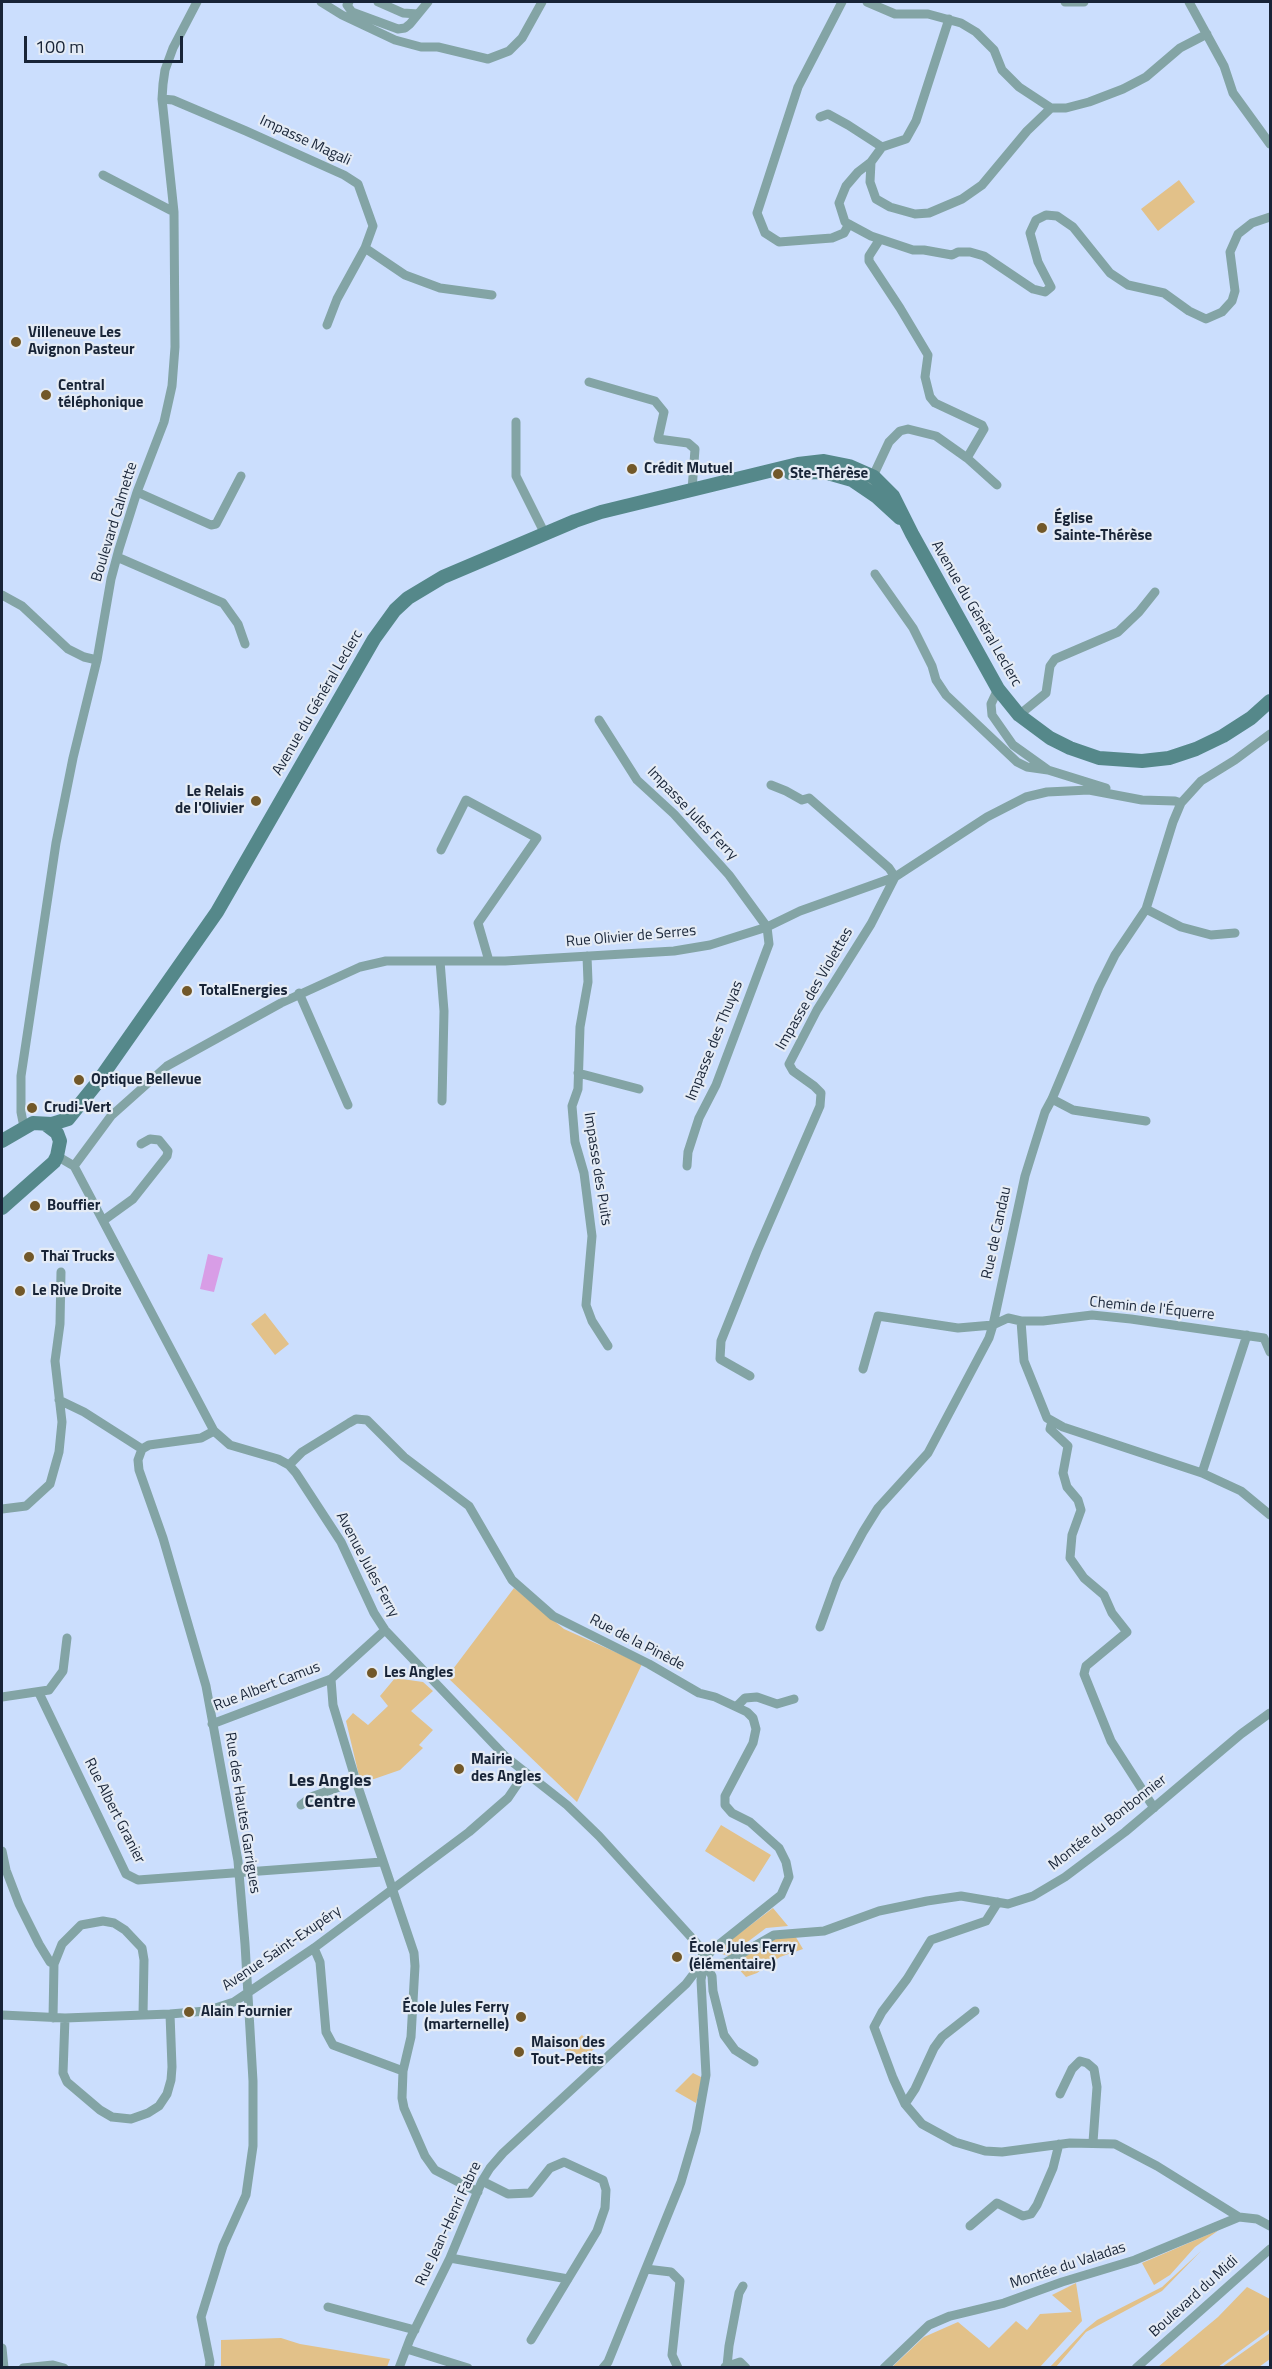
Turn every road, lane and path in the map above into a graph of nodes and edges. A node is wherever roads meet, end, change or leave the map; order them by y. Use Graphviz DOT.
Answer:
graph roads {
  1 [pos="197,2"];
  2 [pos="321,2"];
  3 [pos="349,2"];
  4 [pos="378,2"];
  5 [pos="428,2"];
  6 [pos="542,2"];
  7 [pos="842,2"];
  8 [pos="867,2"];
  9 [pos="1065,2"];
  10 [pos="1084,2"];
  11 [pos="1190,2"];
  12 [pos="418,14"];
  13 [pos="948,19"];
  14 [pos="1207,34"];
  15 [pos="162,99"];
  16 [pos="1051,108"];
  17 [pos="820,117"];
  18 [pos="1270,144"];
  19 [pos="882,147"];
  20 [pos="872,162"];
  21 [pos="103,175"];
  22 [pos="174,212"];
  23 [pos="1270,217"];
  24 [pos="849,224"];
  25 [pos="880,239"];
  26 [pos="365,248"];
  27 [pos="492,295"];
  28 [pos="327,325"];
  29 [pos="589,382"];
  30 [pos="516,422"];
  31 [pos="967,458"];
  32 [pos="241,476"];
  33 [pos="870,483"];
  34 [pos="997,485"];
  35 [pos="693,490"];
  36 [pos="137,492"];
  37 [pos="544,534"];
  38 [pos="117,557"];
  39 [pos="875,574"];
  40 [pos="1155,592"];
  41 [pos="2,595"];
  42 [pos="245,644"];
  43 [pos="97,660"];
  44 [pos="998,689"];
  45 [pos="1270,701"];
  46 [pos="1019,715"];
  47 [pos="598,720"];
  48 [pos="1270,734"];
  49 [pos="1048,770"];
  50 [pos="771,785"];
  51 [pos="1122,795"];
  52 [pos="1181,803"];
  53 [pos="441,850"];
  54 [pos="896,877"];
  55 [pos="1146,909"];
  56 [pos="767,927"];
  57 [pos="1235,933"];
  58 [pos="586,956"];
  59 [pos="440,961"];
  60 [pos="489,961"];
  61 [pos="299,993"];
  62 [pos="578,1073"];
  63 [pos="639,1089"];
  64 [pos="1052,1100"];
  65 [pos="442,1101"];
  66 [pos="348,1105"];
  67 [pos="68,1119"];
  68 [pos="1146,1121"];
  69 [pos="45,1124"];
  70 [pos="24,1127"];
  71 [pos="2,1141"];
  72 [pos="60,1141"];
  73 [pos="141,1144"];
  74 [pos="57,1156"];
  75 [pos="74,1166"];
  76 [pos="687,1166"];
  77 [pos="3,1205"];
  78 [pos="104,1220"];
  79 [pos="61,1272"];
  80 [pos="1021,1321"];
  81 [pos="993,1325"];
  82 [pos="1246,1335"];
  83 [pos="608,1346"];
  84 [pos="1270,1352"];
  85 [pos="863,1369"];
  86 [pos="750,1376"];
  87 [pos="59,1400"];
  88 [pos="1052,1421"];
  89 [pos="214,1431"];
  90 [pos="142,1449"];
  91 [pos="289,1466"];
  92 [pos="1202,1473"];
  93 [pos="2,1509"];
  94 [pos="1270,1515"];
  95 [pos="820,1627"];
  96 [pos="385,1630"];
  97 [pos="67,1638"];
  98 [pos="331,1679"];
  99 [pos="39,1693"];
  100 [pos="2,1697"];
  101 [pos="794,1699"];
  102 [pos="737,1706"];
  103 [pos="1270,1713"];
  104 [pos="212,1724"];
  105 [pos="525,1773"];
  106 [pos="356,1782"];
  107 [pos="301,1805"];
  108 [pos="1155,1808"];
  109 [pos="2,1851"];
  110 [pos="382,1862"];
  111 [pos="239,1873"];
  112 [pos="393,1890"];
  113 [pos="998,1902"];
  114 [pos="314,1948"];
  115 [pos="704,1961"];
  116 [pos="54,1964"];
  117 [pos="247,1994"];
  118 [pos="975,2011"];
  119 [pos="170,2014"];
  120 [pos="2,2015"];
  121 [pos="143,2015"];
  122 [pos="53,2018"];
  123 [pos="65,2018"];
  124 [pos="754,2062"];
  125 [pos="403,2071"];
  126 [pos="1060,2094"];
  127 [pos="905,2104"];
  128 [pos="1093,2142"];
  129 [pos="1059,2144"];
  130 [pos="482,2181"];
  131 [pos="478,2192"];
  132 [pos="1239,2217"];
  133 [pos="970,2226"];
  134 [pos="1270,2226"];
  135 [pos="1270,2249"];
  136 [pos="450,2258"];
  137 [pos="646,2269"];
  138 [pos="568,2279"];
  139 [pos="743,2286"];
  140 [pos="328,2307"];
  141 [pos="415,2330"];
  142 [pos="531,2340"];
  143 [pos="2,2348"];
  144 [pos="407,2349"];
  145 [pos="4,2367"];
  146 [pos="23,2367"];
  147 [pos="64,2367"];
  148 [pos="209,2367"];
  149 [pos="399,2367"];
  150 [pos="468,2367"];
  151 [pos="603,2367"];
  152 [pos="678,2367"];
  153 [pos="725,2367"];
  154 [pos="746,2367"];
  155 [pos="884,2367"];
  156 [pos="1137,2367"];
  1 -- 15 [label="street, Boulevard Calmette"];
  2 -- 6 [label="street"];
  3 -- 12 [label="street"];
  4 -- 12 [label="street"];
  5 -- 12 [label="street"];
  7 -- 24 [label="street"];
  8 -- 13 [label="street"];
  9 -- 10 [label="street"];
  11 -- 14 [label="street"];
  13 -- 16 [label="street"];
  13 -- 19 [label="street"];
  14 -- 16 [label="street"];
  14 -- 18 [label="street"];
  15 -- 22 [label="street, Boulevard Calmette"];
  15 -- 26 [label="street, Impasse Magali"];
  16 -- 20 [label="street"];
  17 -- 19 [label="street"];
  19 -- 20 [label="street"];
  20 -- 24 [label="street"];
  21 -- 22 [label="street"];
  22 -- 36 [label="street, Boulevard Calmette"];
  23 -- 25 [label="street"];
  24 -- 25 [label="street"];
  25 -- 31 [label="street"];
  26 -- 27 [label="street"];
  26 -- 28 [label="street, Impasse Magali"];
  29 -- 35 [label="street"];
  30 -- 37 [label="street"];
  31 -- 33 [label="street"];
  31 -- 34 [label="street"];
  32 -- 36 [label="street"];
  33 -- 35 [label="main road, Avenue du Général Leclerc"];
  33 -- 44 [label="main road, Avenue du Général Leclerc"];
  35 -- 37 [label="main road, Avenue du Général Leclerc"];
  36 -- 38 [label="street, Boulevard Calmette"];
  37 -- 67 [label="main road, Avenue du Général Leclerc"];
  38 -- 42 [label="street"];
  38 -- 43 [label="street, Boulevard Calmette"];
  39 -- 49 [label="street"];
  40 -- 46 [label="street"];
  41 -- 43 [label="street"];
  43 -- 70 [label="street, Boulevard Calmette"];
  44 -- 46 [label="main road, Avenue du Général Leclerc"];
  44 -- 49 [label="street"];
  45 -- 46 [label="main road, Avenue du Général Leclerc"];
  47 -- 56 [label="street, Impasse Jules Ferry"];
  48 -- 52 [label="street"];
  49 -- 51 [label="street"];
  50 -- 54 [label="street"];
  51 -- 52 [label="street, Rue Olivier de Serres"];
  51 -- 54 [label="street, Rue Olivier de Serres"];
  52 -- 55 [label="street, Rue de Candau"];
  53 -- 60 [label="street"];
  54 -- 56 [label="street, Rue Olivier de Serres"];
  54 -- 86 [label="street, Impasse des Violettes"];
  55 -- 57 [label="street"];
  55 -- 64 [label="street, Rue de Candau"];
  56 -- 58 [label="street, Rue Olivier de Serres"];
  56 -- 76 [label="street, Impasse des Thuyas"];
  58 -- 60 [label="street, Rue Olivier de Serres"];
  58 -- 62 [label="street, Impasse des Puits"];
  59 -- 60 [label="street, Rue Olivier de Serres"];
  59 -- 61 [label="street, Rue Olivier de Serres"];
  59 -- 65 [label="street"];
  61 -- 66 [label="street"];
  61 -- 75 [label="street, Rue Olivier de Serres"];
  62 -- 63 [label="street"];
  62 -- 83 [label="street, Impasse des Puits"];
  64 -- 68 [label="street"];
  64 -- 81 [label="street, Rue de Candau"];
  67 -- 69 [label="main road"];
  67 -- 72 [label="main road, Avenue du Général Leclerc"];
  69 -- 70 [label="main road"];
  69 -- 72 [label="main road"];
  70 -- 71 [label="main road"];
  72 -- 74 [label="main road, Avenue du Général Leclerc"];
  73 -- 78 [label="street"];
  74 -- 75 [label="street"];
  74 -- 77 [label="main road"];
  75 -- 78 [label="street"];
  78 -- 89 [label="street"];
  79 -- 87 [label="street"];
  80 -- 81 [label="street"];
  80 -- 82 [label="street, Chemin de l'Équerre"];
  80 -- 88 [label="street"];
  81 -- 85 [label="street"];
  81 -- 95 [label="street, Rue de Candau"];
  82 -- 84 [label="street, Chemin de l'Équerre"];
  82 -- 92 [label="street"];
  87 -- 90 [label="street"];
  87 -- 93 [label="street"];
  88 -- 92 [label="street"];
  88 -- 108 [label="street"];
  89 -- 90 [label="street"];
  89 -- 91 [label="street, Avenue Jules Ferry"];
  90 -- 104 [label="street, Rue des Hautes Garrigues"];
  91 -- 96 [label="street, Avenue Jules Ferry"];
  91 -- 102 [label="street, Rue de la Pinède"];
  92 -- 94 [label="street"];
  96 -- 98 [label="street, Rue Albert Camus"];
  96 -- 105 [label="street, Avenue Jules Ferry"];
  97 -- 99 [label="street"];
  98 -- 104 [label="street, Rue Albert Camus"];
  98 -- 106 [label="street"];
  99 -- 100 [label="street"];
  99 -- 111 [label="street, Rue Albert Granier"];
  101 -- 102 [label="street"];
  102 -- 115 [label="street"];
  103 -- 108 [label="street, Montée du Bonbonnier"];
  104 -- 111 [label="street, Rue des Hautes Garrigues"];
  105 -- 112 [label="street, Avenue Saint-Exupéry"];
  105 -- 115 [label="street, Avenue Jules Ferry"];
  106 -- 107 [label="street"];
  106 -- 110 [label="street"];
  108 -- 113 [label="street, Montée du Bonbonnier"];
  109 -- 116 [label="street"];
  110 -- 111 [label="street, Rue Albert Granier"];
  110 -- 112 [label="street"];
  111 -- 117 [label="street, Rue des Hautes Garrigues"];
  112 -- 114 [label="street, Avenue Saint-Exupéry"];
  112 -- 125 [label="street"];
  113 -- 115 [label="street, Montée du Bonbonnier"];
  113 -- 127 [label="street"];
  114 -- 117 [label="street, Avenue Saint-Exupéry"];
  114 -- 125 [label="street"];
  115 -- 124 [label="street, Avenue Jules Ferry"];
  115 -- 130 [label="street, Rue Jean-Henri Fabre"];
  115 -- 137 [label="street"];
  116 -- 121 [label="street"];
  116 -- 122 [label="street"];
  117 -- 119 [label="street, Avenue Saint-Exupéry"];
  117 -- 148 [label="street, Rue des Hautes Garrigues"];
  118 -- 127 [label="street"];
  119 -- 121 [label="street, Avenue Saint-Exupéry"];
  119 -- 123 [label="street"];
  120 -- 122 [label="street, Avenue Saint-Exupéry"];
  121 -- 123 [label="street, Avenue Saint-Exupéry"];
  122 -- 123 [label="street, Avenue Saint-Exupéry"];
  125 -- 131 [label="street"];
  126 -- 128 [label="street"];
  127 -- 129 [label="street"];
  128 -- 129 [label="street"];
  128 -- 132 [label="street"];
  129 -- 133 [label="street"];
  130 -- 131 [label="street, Rue Jean-Henri Fabre"];
  130 -- 138 [label="street"];
  131 -- 136 [label="street, Rue Jean-Henri Fabre"];
  132 -- 134 [label="street"];
  132 -- 155 [label="street, Montée du Valadas"];
  135 -- 156 [label="street, Boulevard du Midi"];
  136 -- 138 [label="street"];
  136 -- 141 [label="street, Rue Jean-Henri Fabre"];
  137 -- 151 [label="street"];
  137 -- 152 [label="street"];
  138 -- 142 [label="street"];
  139 -- 153 [label="street"];
  140 -- 141 [label="street"];
  141 -- 144 [label="street, Rue Jean-Henri Fabre"];
  143 -- 145 [label="street"];
  144 -- 149 [label="street, Rue Jean-Henri Fabre"];
  144 -- 150 [label="street"];
  146 -- 147 [label="street"];
  153 -- 154 [label="street"];
}
